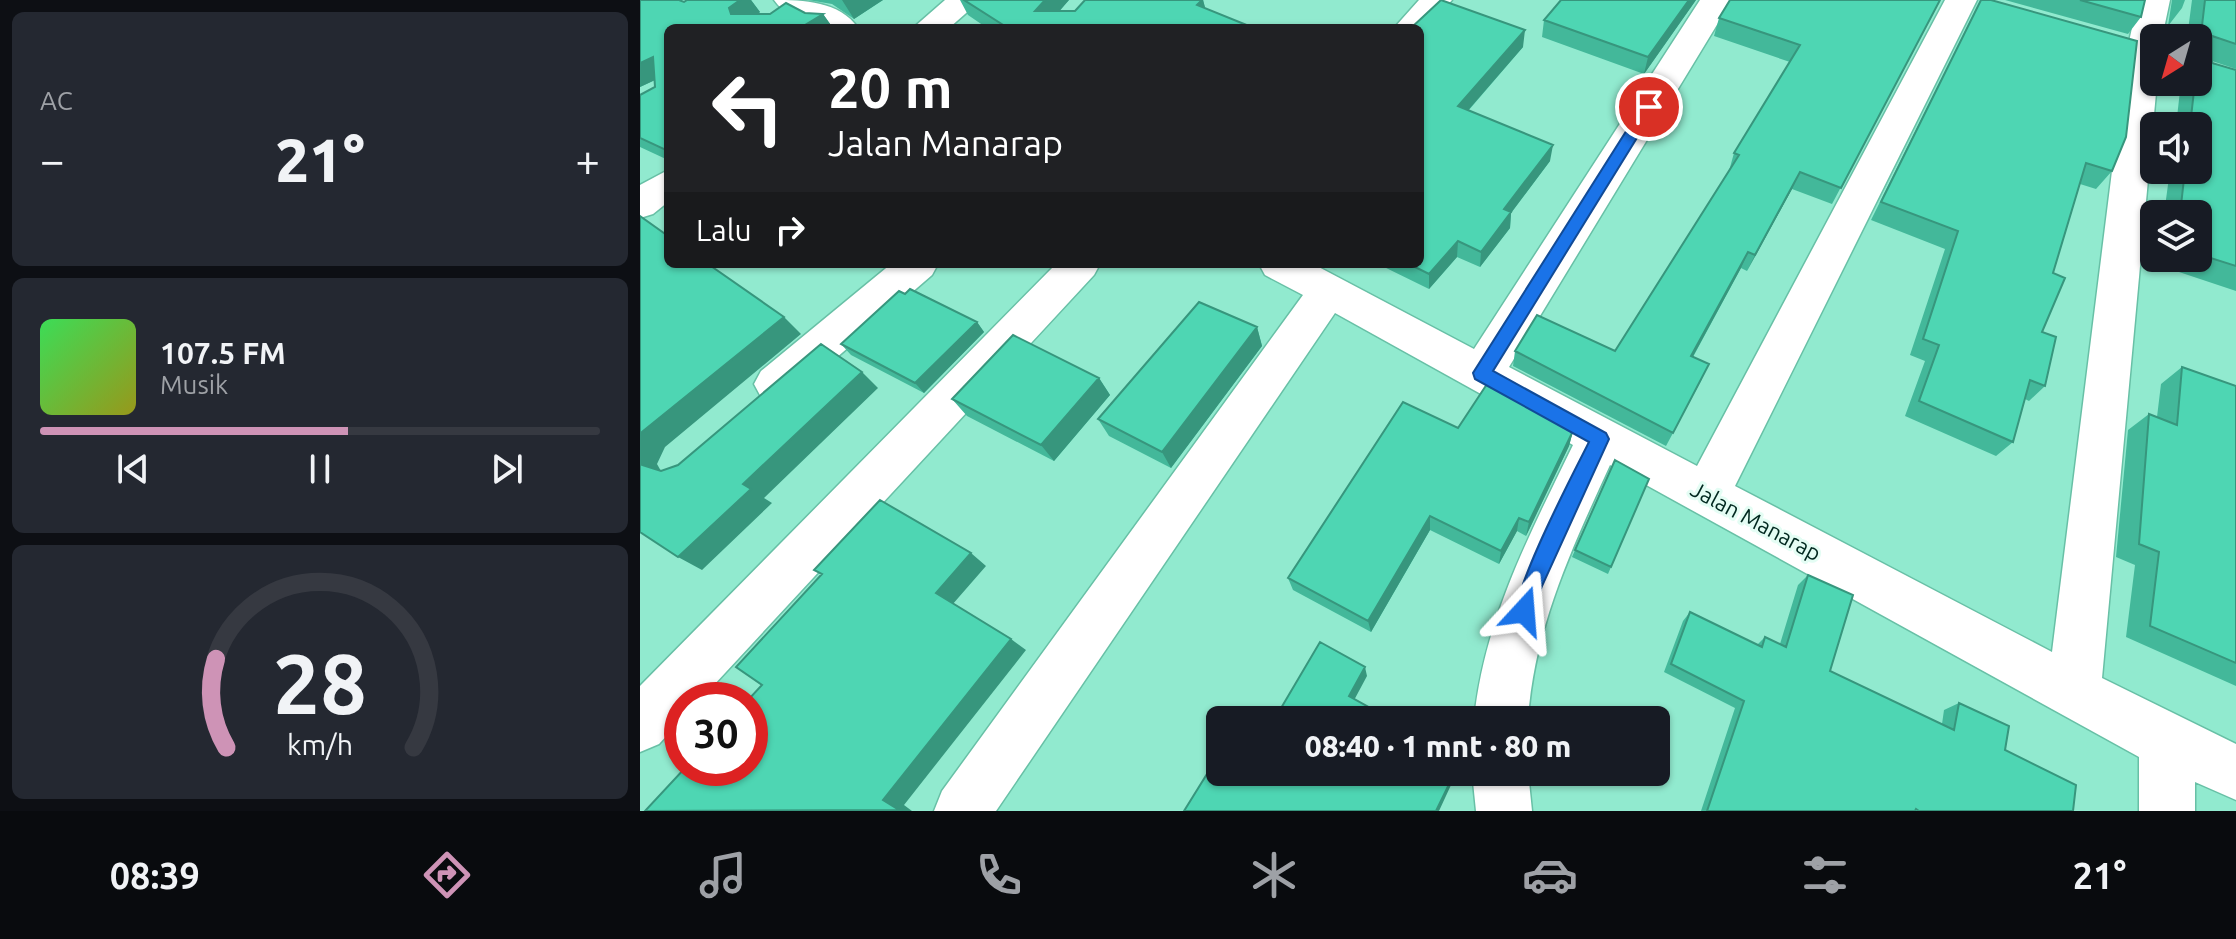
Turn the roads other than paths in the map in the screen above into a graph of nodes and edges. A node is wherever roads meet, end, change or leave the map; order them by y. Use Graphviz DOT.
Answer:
graph roads {
  1 [pos="965,0"];
  2 [pos="1436,0"];
  3 [pos="1716,0"];
  4 [pos="2154,0"];
  5 [pos="1970,3"];
  6 [pos="787,8"];
  7 [pos="831,24"];
  8 [pos="934,24"];
  9 [pos="1414,24"];
  10 [pos="2136,50"];
  11 [pos="664,186"];
  12 [pos="640,204"];
  13 [pos="913,268"];
  14 [pos="1076,268"];
  15 [pos="1287,268"];
  16 [pos="1329,290"];
  17 [pos="1482,373"];
  18 [pos="742,413"];
  19 [pos="1599,439"];
  20 [pos="1707,494"];
  21 [pos="2074,692"];
  22 [pos="1501,706"];
  23 [pos="640,725"];
  24 [pos="2167,742"];
  25 [pos="2236,772"];
  26 [pos="1501,786"];
  27 [pos="962,811"];
  28 [pos="1504,811"];
  29 [pos="2167,811"];
  1 -- 8 [label="street"];
  2 -- 9 [label="street"];
  3 -- 17 [label="street"];
  4 -- 10 [label="street"];
  5 -- 20 [label="street"];
  6 -- 7 [label="street"];
  10 -- 21 [label="street"];
  11 -- 12 [label="street"];
  13 -- 18 [label="street"];
  14 -- 23 [label="street"];
  15 -- 16 [label="street, Jalan Manarap"];
  16 -- 17 [label="street, Jalan Manarap"];
  16 -- 27 [label="street"];
  17 -- 19 [label="street, Jalan Manarap"];
  19 -- 20 [label="street, Jalan Manarap"];
  19 -- 22 [label="street"];
  20 -- 21 [label="street, Jalan Manarap"];
  21 -- 24 [label="street, Jalan Manarap"];
  24 -- 25 [label="street, Jalan Manarap"];
  24 -- 29 [label="street"];
  26 -- 28 [label="street"];
}
